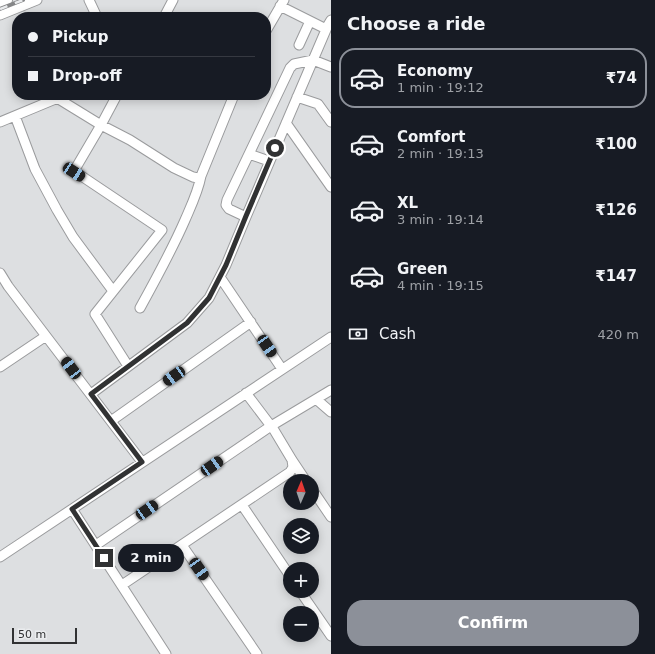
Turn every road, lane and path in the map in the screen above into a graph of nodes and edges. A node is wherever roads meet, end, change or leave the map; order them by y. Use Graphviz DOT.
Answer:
graph roads {
  1 [pos="6,0"];
  2 [pos="37,0"];
  3 [pos="89,0"];
  4 [pos="173,0"];
  5 [pos="0,2"];
  6 [pos="282,3"];
  7 [pos="95,12"];
  8 [pos="167,12"];
  9 [pos="0,15"];
  10 [pos="331,20"];
  11 [pos="310,21"];
  12 [pos="271,22"];
  13 [pos="326,29"];
  14 [pos="299,45"];
  15 [pos="313,60"];
  16 [pos="331,67"];
  17 [pos="297,97"];
  18 [pos="54,100"];
  19 [pos="65,100"];
  20 [pos="114,100"];
  21 [pos="232,100"];
  22 [pos="15,116"];
  23 [pos="0,122"];
  24 [pos="331,122"];
  25 [pos="286,123"];
  26 [pos="101,125"];
  27 [pos="249,154"];
  28 [pos="269,162"];
  29 [pos="201,176"];
  30 [pos="331,187"];
  31 [pos="246,216"];
  32 [pos="0,273"];
  33 [pos="220,277"];
  34 [pos="113,291"];
  35 [pos="140,308"];
  36 [pos="251,322"];
  37 [pos="46,336"];
  38 [pos="330,340"];
  39 [pos="128,366"];
  40 [pos="0,367"];
  41 [pos="282,369"];
  42 [pos="331,390"];
  43 [pos="246,393"];
  44 [pos="91,394"];
  45 [pos="316,399"];
  46 [pos="331,412"];
  47 [pos="111,421"];
  48 [pos="271,426"];
  49 [pos="292,460"];
  50 [pos="142,462"];
  51 [pos="301,474"];
  52 [pos="319,499"];
  53 [pos="242,505"];
  54 [pos="72,509"];
  55 [pos="331,517"];
  56 [pos="96,545"];
  57 [pos="182,545"];
  58 [pos="0,557"];
  59 [pos="283,566"];
  60 [pos="122,585"];
  61 [pos="305,598"];
  62 [pos="329,630"];
  63 [pos="166,654"];
  64 [pos="257,654"];
  1 -- 5 [label="main road"];
  2 -- 9 [label="street"];
  3 -- 7 [label="street"];
  4 -- 8 [label="street"];
  6 -- 11 [label="street"];
  6 -- 12 [label="street"];
  10 -- 13 [label="street"];
  11 -- 13 [label="street"];
  11 -- 14 [label="street"];
  13 -- 15 [label="street"];
  15 -- 16 [label="street"];
  15 -- 17 [label="street"];
  15 -- 27 [label="street"];
  17 -- 24 [label="street"];
  17 -- 25 [label="street"];
  18 -- 22 [label="street"];
  19 -- 26 [label="street"];
  20 -- 26 [label="street"];
  21 -- 29 [label="street"];
  22 -- 23 [label="street"];
  22 -- 34 [label="street"];
  25 -- 28 [label="street"];
  25 -- 30 [label="street"];
  26 -- 29 [label="street"];
  26 -- 34 [label="street"];
  27 -- 28 [label="street"];
  27 -- 31 [label="street"];
  28 -- 31 [label="street"];
  29 -- 35 [label="street"];
  31 -- 33 [label="street"];
  32 -- 37 [label="street"];
  33 -- 36 [label="street"];
  33 -- 39 [label="street"];
  34 -- 39 [label="street"];
  36 -- 41 [label="street"];
  36 -- 47 [label="street"];
  37 -- 40 [label="street"];
  37 -- 44 [label="street"];
  38 -- 41 [label="street"];
  39 -- 44 [label="street"];
  41 -- 43 [label="street"];
  42 -- 45 [label="street"];
  43 -- 48 [label="street"];
  43 -- 50 [label="street"];
  44 -- 47 [label="street"];
  45 -- 46 [label="street"];
  45 -- 48 [label="street"];
  47 -- 50 [label="street"];
  48 -- 49 [label="street"];
  48 -- 56 [label="street"];
  49 -- 51 [label="street"];
  49 -- 53 [label="street"];
  50 -- 54 [label="street"];
  52 -- 55 [label="street"];
  53 -- 57 [label="street"];
  53 -- 59 [label="street"];
  54 -- 56 [label="street"];
  54 -- 58 [label="street"];
  56 -- 60 [label="street"];
  57 -- 60 [label="street"];
  57 -- 64 [label="street"];
  60 -- 63 [label="street"];
  61 -- 62 [label="street"];
}
